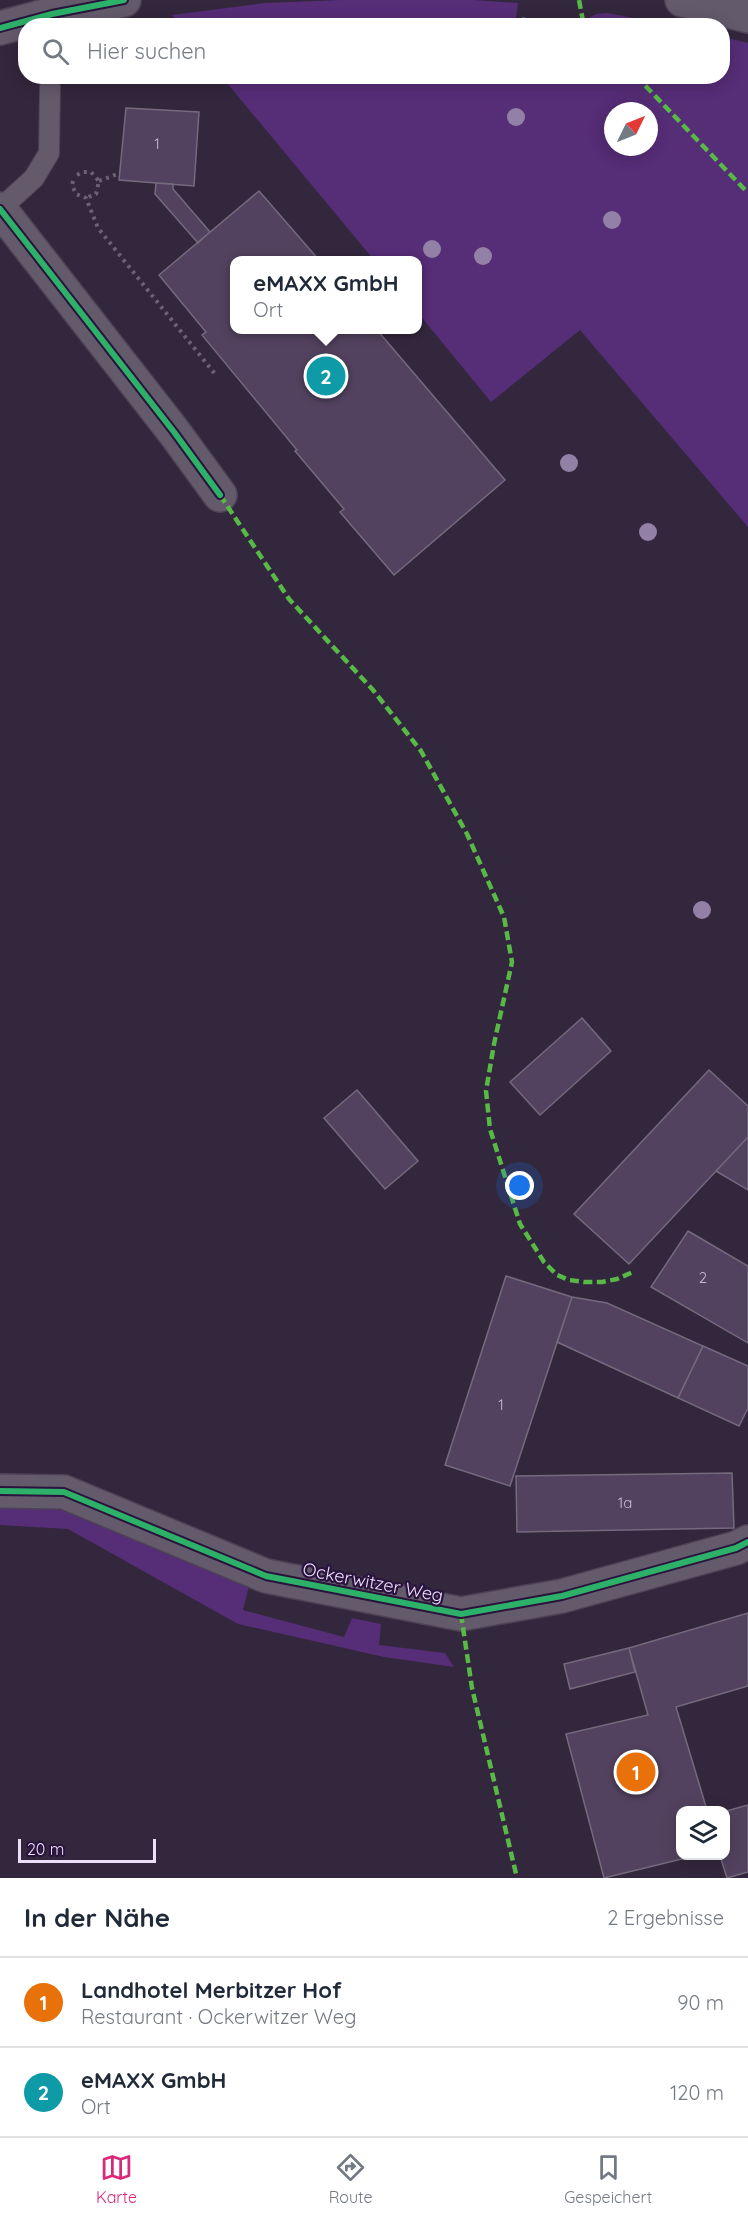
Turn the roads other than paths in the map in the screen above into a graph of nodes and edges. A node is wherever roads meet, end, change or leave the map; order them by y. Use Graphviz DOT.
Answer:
graph roads {
  1 [pos="124,0"];
  2 [pos="681,0"];
  3 [pos="748,16"];
  4 [pos="37,18"];
  5 [pos="18,23"];
  6 [pos="0,28"];
  7 [pos="50,87"];
  8 [pos="0,209"];
  9 [pos="220,495"];
  10 [pos="0,1491"];
  11 [pos="748,1542"];
  1 -- 4 [label="street"];
  2 -- 3 [label="street"];
  5 -- 6 [label="street"];
  7 -- 8 [label="lane"];
  8 -- 9 [label="street"];
  10 -- 11 [label="street, Ockerwitzer Weg"];
}
